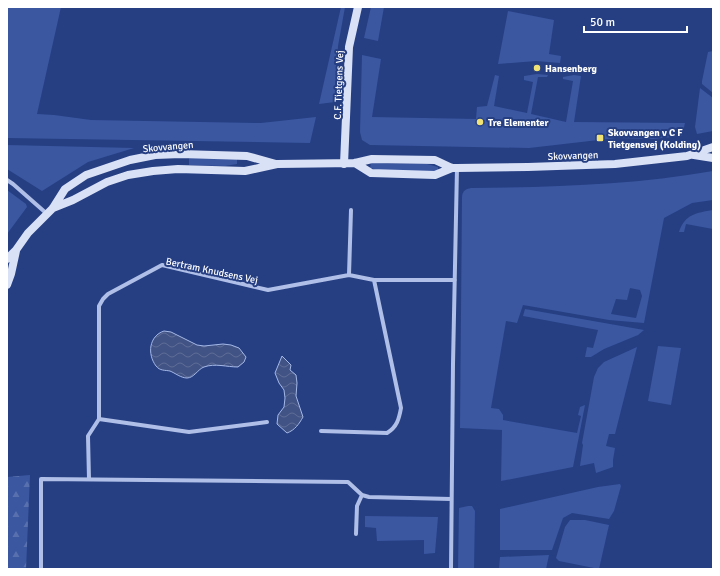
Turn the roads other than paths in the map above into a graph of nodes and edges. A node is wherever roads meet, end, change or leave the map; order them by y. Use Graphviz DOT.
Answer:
graph roads {
  1 [pos="358,7"];
  2 [pos="713,147"];
  3 [pos="693,155"];
  4 [pos="713,158"];
  5 [pos="277,164"];
  6 [pos="344,164"];
  7 [pos="355,164"];
  8 [pos="455,168"];
  9 [pos="7,180"];
  10 [pos="49,210"];
  11 [pos="351,210"];
  12 [pos="16,250"];
  13 [pos="7,259"];
  14 [pos="349,275"];
  15 [pos="374,280"];
  16 [pos="455,280"];
  17 [pos="7,285"];
  18 [pos="99,419"];
  19 [pos="267,422"];
  20 [pos="321,432"];
  21 [pos="89,479"];
  22 [pos="362,495"];
  23 [pos="452,499"];
  24 [pos="356,534"];
  25 [pos="41,569"];
  26 [pos="451,569"];
  1 -- 6 [label="street, C.F. Tietgens Vej"];
  2 -- 3 [label="street, Skovvangen"];
  3 -- 4 [label="street, Skovvangen"];
  3 -- 8 [label="street, Skovvangen"];
  5 -- 6 [label="street, Skovvangen"];
  5 -- 10 [label="street, Skovvangen"];
  5 -- 10 [label="street, Skovvangen"];
  6 -- 7 [label="street, Skovvangen"];
  7 -- 8 [label="street, Skovvangen"];
  7 -- 8 [label="street, Skovvangen"];
  8 -- 16 [label="street"];
  9 -- 10 [label="street"];
  10 -- 12 [label="street, Skovvangen"];
  11 -- 14 [label="street"];
  12 -- 13 [label="street, Skovvangen"];
  12 -- 17 [label="street, Skovvangen"];
  14 -- 15 [label="street, Bertram Knudsens Vej"];
  14 -- 18 [label="street, Bertram Knudsens Vej"];
  15 -- 16 [label="street, Bertram Knudsens Vej"];
  15 -- 20 [label="street"];
  16 -- 23 [label="street"];
  18 -- 19 [label="street"];
  18 -- 21 [label="street"];
  21 -- 22 [label="street"];
  21 -- 25 [label="street"];
  22 -- 23 [label="street"];
  22 -- 24 [label="street"];
  23 -- 26 [label="street"];
}
